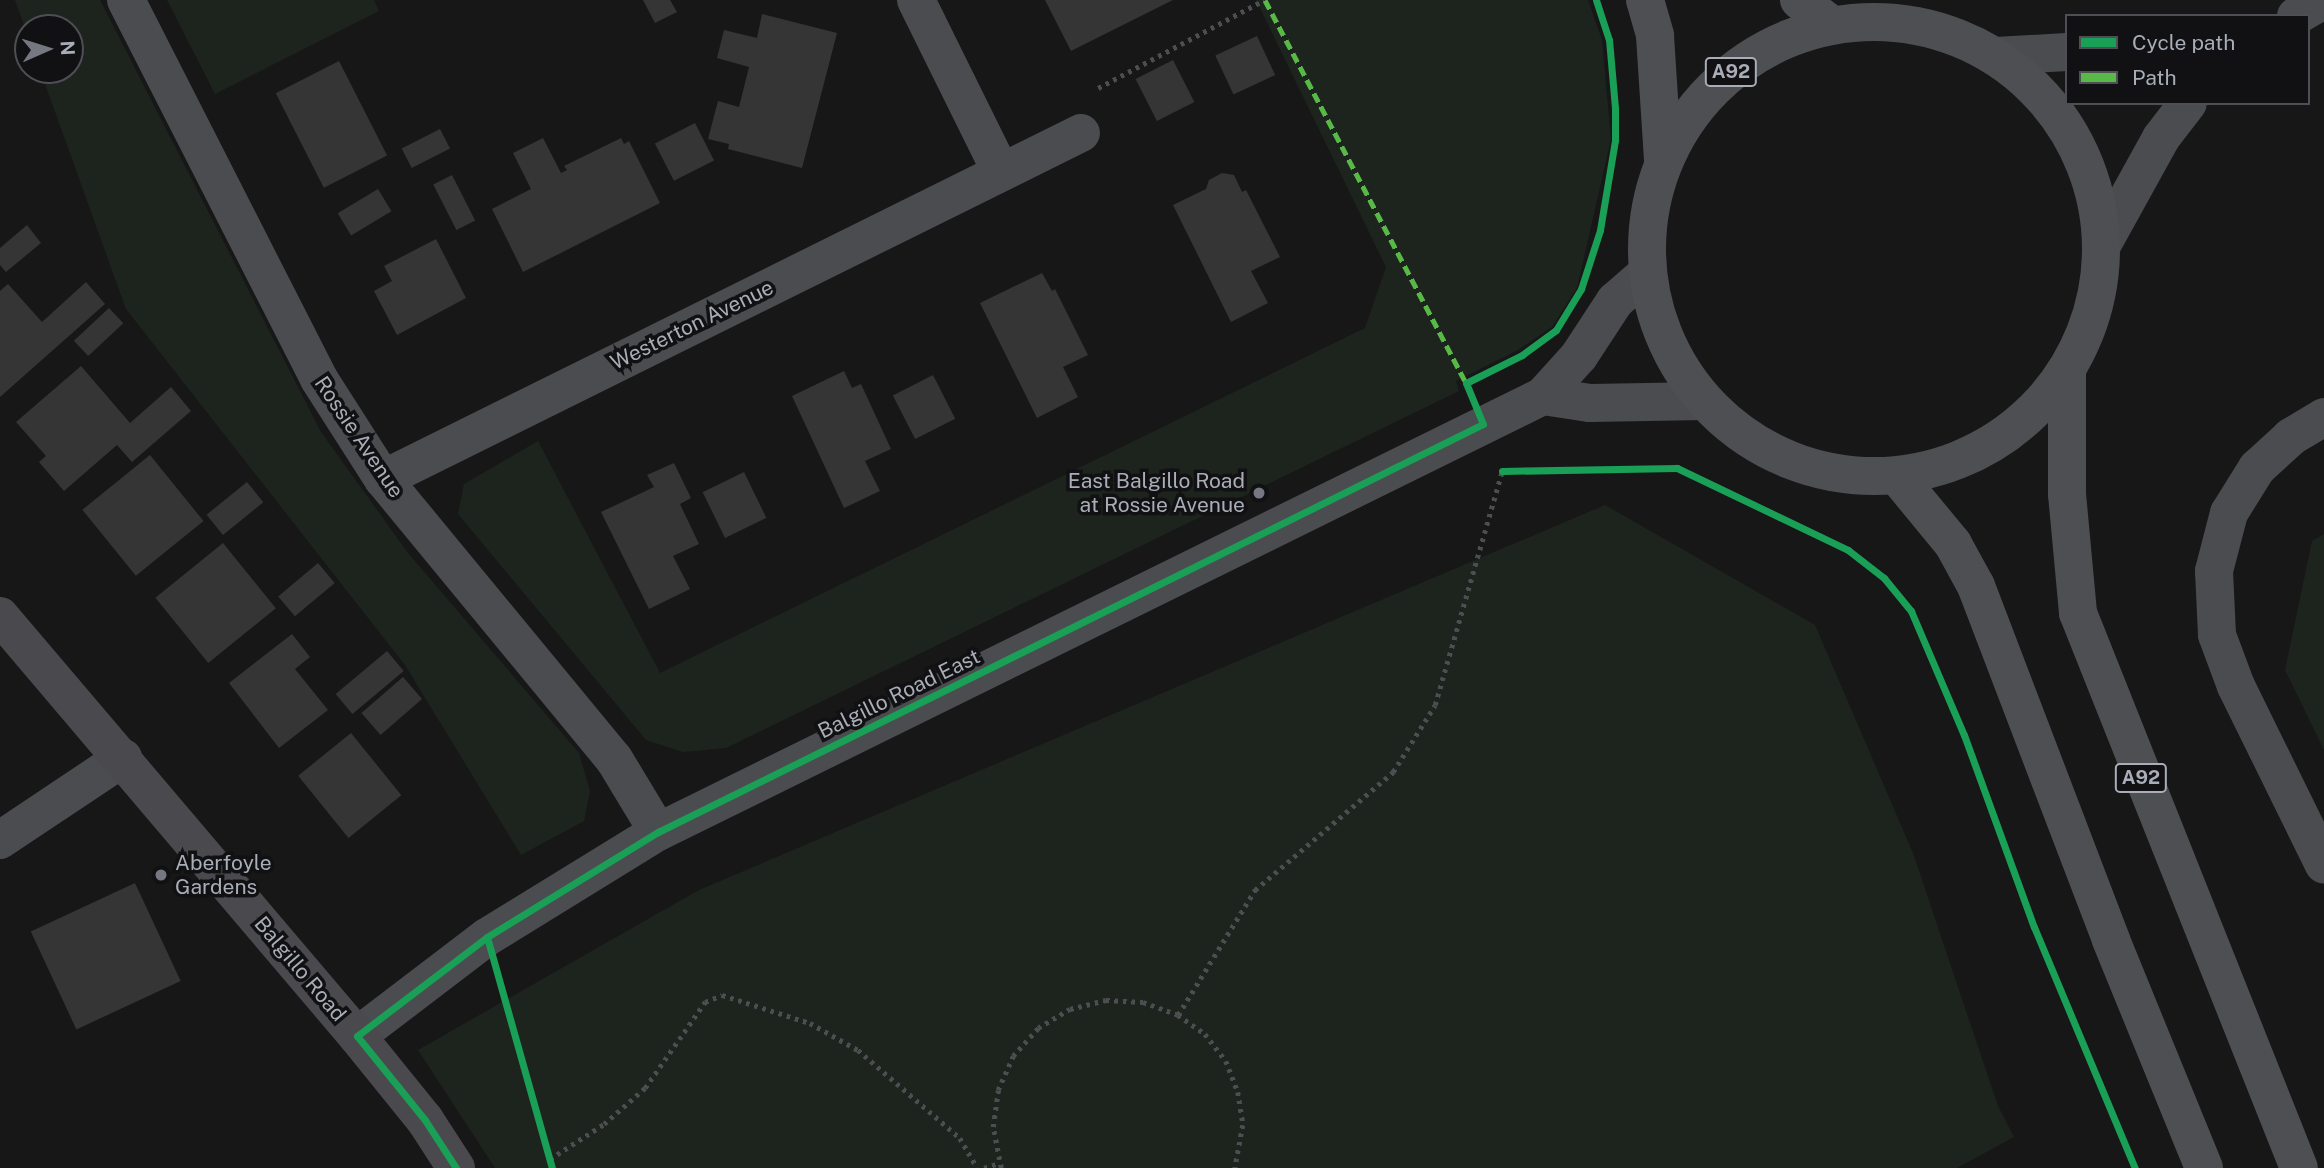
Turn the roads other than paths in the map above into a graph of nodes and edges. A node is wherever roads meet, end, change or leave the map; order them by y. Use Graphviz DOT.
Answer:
graph roads {
  1 [pos="126,0"];
  2 [pos="916,0"];
  3 [pos="1645,0"];
  4 [pos="1799,0"];
  5 [pos="2324,0"];
  6 [pos="2300,14"];
  7 [pos="1832,25"];
  8 [pos="2065,52"];
  9 [pos="1996,56"];
  10 [pos="2186,105"];
  11 [pos="1081,133"];
  12 [pos="1663,161"];
  13 [pos="1001,172"];
  14 [pos="2102,245"];
  15 [pos="1647,272"];
  16 [pos="2067,370"];
  17 [pos="1543,396"];
  18 [pos="1704,401"];
  19 [pos="2324,417"];
  20 [pos="1897,476"];
  21 [pos="383,479"];
  22 [pos="0,616"];
  23 [pos="123,758"];
  24 [pos="658,832"];
  25 [pos="0,840"];
  26 [pos="2324,866"];
  27 [pos="357,1036"];
  28 [pos="456,1168"];
  29 [pos="2204,1168"];
  30 [pos="2299,1168"];
  1 -- 21 [label="street, Rossie Avenue"];
  2 -- 13 [label="street"];
  3 -- 12 [label="main road, A92"];
  4 -- 7 [label="main road"];
  5 -- 6 [label="street"];
  7 -- 9 [label="main road, A92"];
  7 -- 12 [label="main road, A92"];
  8 -- 9 [label="street"];
  9 -- 14 [label="main road, A92"];
  10 -- 14 [label="street"];
  11 -- 13 [label="street, Westerton Avenue"];
  12 -- 15 [label="main road, A92"];
  13 -- 21 [label="street, Westerton Avenue"];
  14 -- 16 [label="main road, A92"];
  15 -- 17 [label="street, Balgillo Road East"];
  15 -- 18 [label="main road, A92"];
  16 -- 20 [label="main road, A92"];
  16 -- 30 [label="main road, A92"];
  17 -- 18 [label="street"];
  17 -- 24 [label="street, Balgillo Road East"];
  18 -- 20 [label="main road, A92"];
  19 -- 26 [label="street"];
  20 -- 29 [label="main road"];
  21 -- 24 [label="street, Rossie Avenue"];
  22 -- 23 [label="street, Balgillo Road"];
  23 -- 25 [label="street"];
  23 -- 27 [label="street, Balgillo Road"];
  24 -- 27 [label="street, Balgillo Road East"];
  27 -- 28 [label="street, Balgillo Road"];
}
